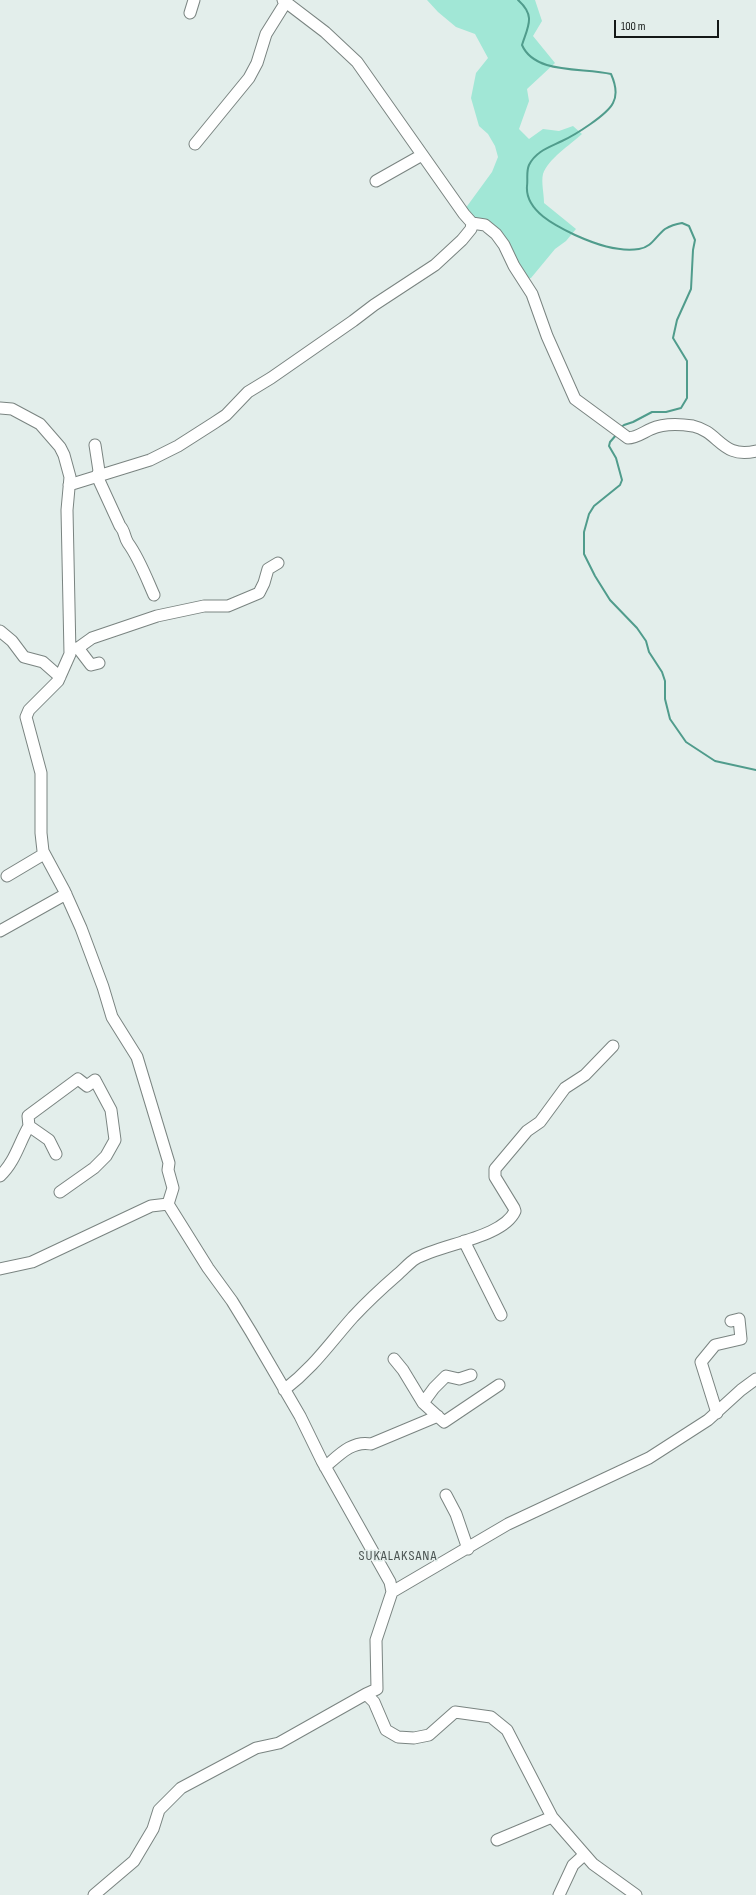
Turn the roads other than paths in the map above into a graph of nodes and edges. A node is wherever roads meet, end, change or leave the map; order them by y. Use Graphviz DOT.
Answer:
graph roads {
  1 [pos="194,0"];
  2 [pos="284,1"];
  3 [pos="190,13"];
  4 [pos="195,144"];
  5 [pos="422,155"];
  6 [pos="376,181"];
  7 [pos="472,223"];
  8 [pos="0,408"];
  9 [pos="94,445"];
  10 [pos="756,452"];
  11 [pos="97,476"];
  12 [pos="69,485"];
  13 [pos="278,563"];
  14 [pos="154,595"];
  15 [pos="0,631"];
  16 [pos="74,648"];
  17 [pos="99,663"];
  18 [pos="60,677"];
  19 [pos="44,854"];
  20 [pos="7,876"];
  21 [pos="66,894"];
  22 [pos="0,931"];
  23 [pos="613,1046"];
  24 [pos="29,1126"];
  25 [pos="56,1154"];
  26 [pos="0,1176"];
  27 [pos="60,1192"];
  28 [pos="168,1204"];
  29 [pos="464,1241"];
  30 [pos="0,1269"];
  31 [pos="501,1315"];
  32 [pos="730,1321"];
  33 [pos="394,1359"];
  34 [pos="471,1375"];
  35 [pos="756,1379"];
  36 [pos="499,1385"];
  37 [pos="284,1390"];
  38 [pos="423,1403"];
  39 [pos="717,1414"];
  40 [pos="438,1416"];
  41 [pos="325,1467"];
  42 [pos="446,1495"];
  43 [pos="468,1549"];
  44 [pos="392,1592"];
  45 [pos="366,1694"];
  46 [pos="552,1817"];
  47 [pos="497,1840"];
  48 [pos="584,1855"];
  49 [pos="94,1895"];
  50 [pos="560,1895"];
  51 [pos="636,1895"];
  1 -- 3 [label="street"];
  2 -- 4 [label="street"];
  2 -- 5 [label="street"];
  5 -- 6 [label="street"];
  5 -- 7 [label="street"];
  7 -- 10 [label="street"];
  7 -- 11 [label="street"];
  8 -- 12 [label="street"];
  9 -- 11 [label="street"];
  11 -- 12 [label="street"];
  11 -- 14 [label="street"];
  12 -- 16 [label="street"];
  13 -- 16 [label="street"];
  15 -- 18 [label="street"];
  16 -- 17 [label="street"];
  16 -- 18 [label="street"];
  18 -- 19 [label="street"];
  19 -- 20 [label="street"];
  19 -- 21 [label="street"];
  21 -- 22 [label="street"];
  21 -- 28 [label="street"];
  23 -- 29 [label="street"];
  24 -- 25 [label="street"];
  24 -- 26 [label="street"];
  24 -- 27 [label="street"];
  28 -- 30 [label="street"];
  28 -- 37 [label="street"];
  29 -- 31 [label="street"];
  29 -- 37 [label="street"];
  32 -- 39 [label="street"];
  33 -- 38 [label="street"];
  34 -- 38 [label="street"];
  35 -- 39 [label="street"];
  36 -- 40 [label="street"];
  37 -- 41 [label="street"];
  38 -- 40 [label="street"];
  39 -- 43 [label="street"];
  40 -- 41 [label="street"];
  41 -- 44 [label="street"];
  42 -- 43 [label="street"];
  43 -- 44 [label="street"];
  44 -- 45 [label="street"];
  45 -- 46 [label="street"];
  45 -- 49 [label="street"];
  46 -- 47 [label="street"];
  46 -- 48 [label="street"];
  48 -- 50 [label="street"];
  48 -- 51 [label="street"];
}
